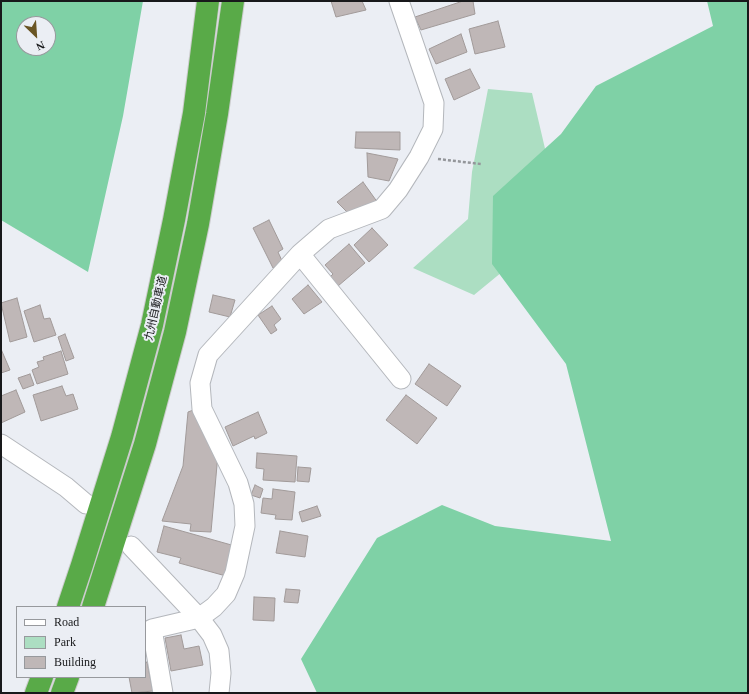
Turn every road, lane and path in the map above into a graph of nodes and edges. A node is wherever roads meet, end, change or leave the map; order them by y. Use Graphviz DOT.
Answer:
graph roads {
  1 [pos="208,1"];
  2 [pos="233,1"];
  3 [pos="399,1"];
  4 [pos="419,157"];
  5 [pos="481,164"];
  6 [pos="300,254"];
  7 [pos="401,379"];
  8 [pos="1,444"];
  9 [pos="86,504"];
  10 [pos="131,546"];
  11 [pos="68,606"];
  12 [pos="93,606"];
  13 [pos="199,618"];
  14 [pos="42,678"];
  15 [pos="68,678"];
  16 [pos="36,693"];
  17 [pos="62,693"];
  18 [pos="163,693"];
  19 [pos="219,693"];
  1 -- 11 [label="highway, 九州自動車道"];
  2 -- 12 [label="highway"];
  3 -- 4 [label="street"];
  4 -- 5 [label="path"];
  4 -- 6 [label="street"];
  6 -- 7 [label="street"];
  6 -- 13 [label="street"];
  8 -- 9 [label="street"];
  10 -- 13 [label="street"];
  13 -- 18 [label="street"];
  13 -- 19 [label="street"];
  14 -- 16 [label="highway"];
  15 -- 17 [label="highway"];
}
